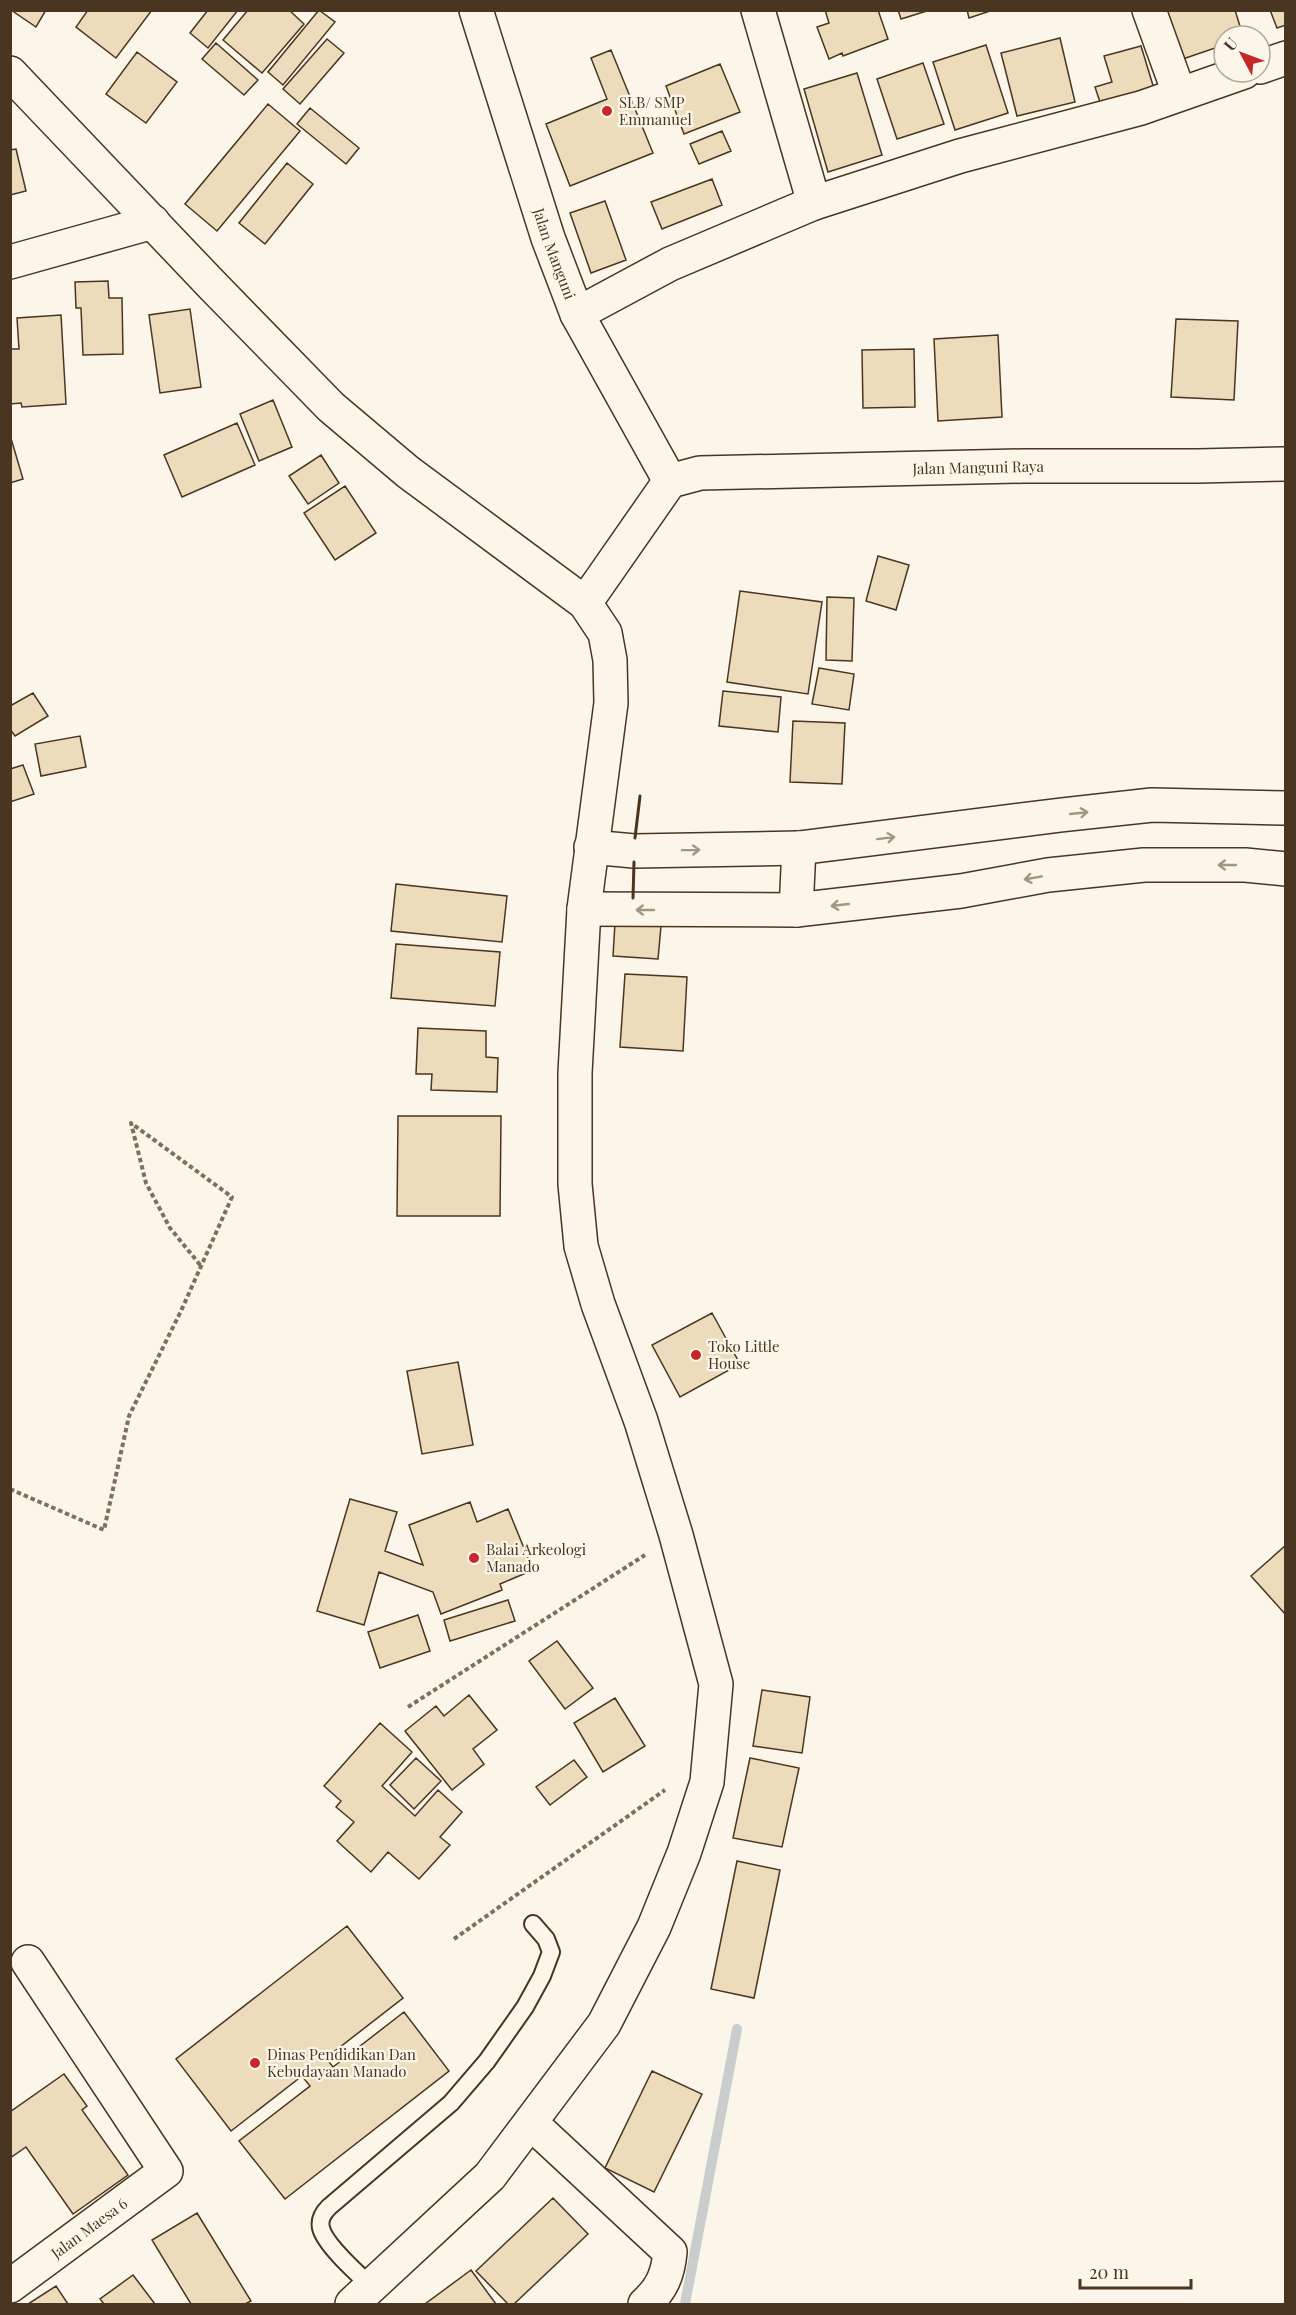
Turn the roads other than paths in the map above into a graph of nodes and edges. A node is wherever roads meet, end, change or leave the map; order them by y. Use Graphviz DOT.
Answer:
graph roads {
  1 [pos="476,10"];
  2 [pos="758,10"];
  3 [pos="1149,10"];
  4 [pos="10,73"];
  5 [pos="1212,82"];
  6 [pos="1179,93"];
  7 [pos="814,203"];
  8 [pos="153,222"];
  9 [pos="10,262"];
  10 [pos="577,314"];
  11 [pos="1286,464"];
  12 [pos="670,481"];
  13 [pos="585,603"];
  14 [pos="1286,808"];
  15 [pos="591,847"];
  16 [pos="799,848"];
  17 [pos="1286,870"];
  18 [pos="584,909"];
  19 [pos="796,910"];
  20 [pos="533,1924"];
  21 [pos="28,1962"];
  22 [pos="531,2123"];
  23 [pos="10,2286"];
  24 [pos="362,2296"];
  25 [pos="645,2304"];
  1 -- 10 [label="street, Jalan Manguni"];
  2 -- 7 [label="street"];
  3 -- 6 [label="street"];
  4 -- 8 [label="street"];
  5 -- 6 [label="street"];
  6 -- 7 [label="street"];
  7 -- 10 [label="street"];
  8 -- 9 [label="street"];
  8 -- 13 [label="street"];
  10 -- 12 [label="street, Jalan Manguni"];
  11 -- 12 [label="street, Jalan Manguni Raya"];
  12 -- 13 [label="street"];
  13 -- 15 [label="street"];
  16 -- 14 [label="street, one-way"];
  15 -- 16 [label="street, one-way"];
  15 -- 18 [label="street"];
  16 -- 19 [label="street"];
  17 -- 19 [label="street, one-way"];
  19 -- 18 [label="street, one-way"];
  18 -- 22 [label="street"];
  20 -- 24 [label="lane"];
  21 -- 23 [label="street, Jalan Maesa 6"];
  22 -- 24 [label="street"];
  22 -- 25 [label="street"];
}
